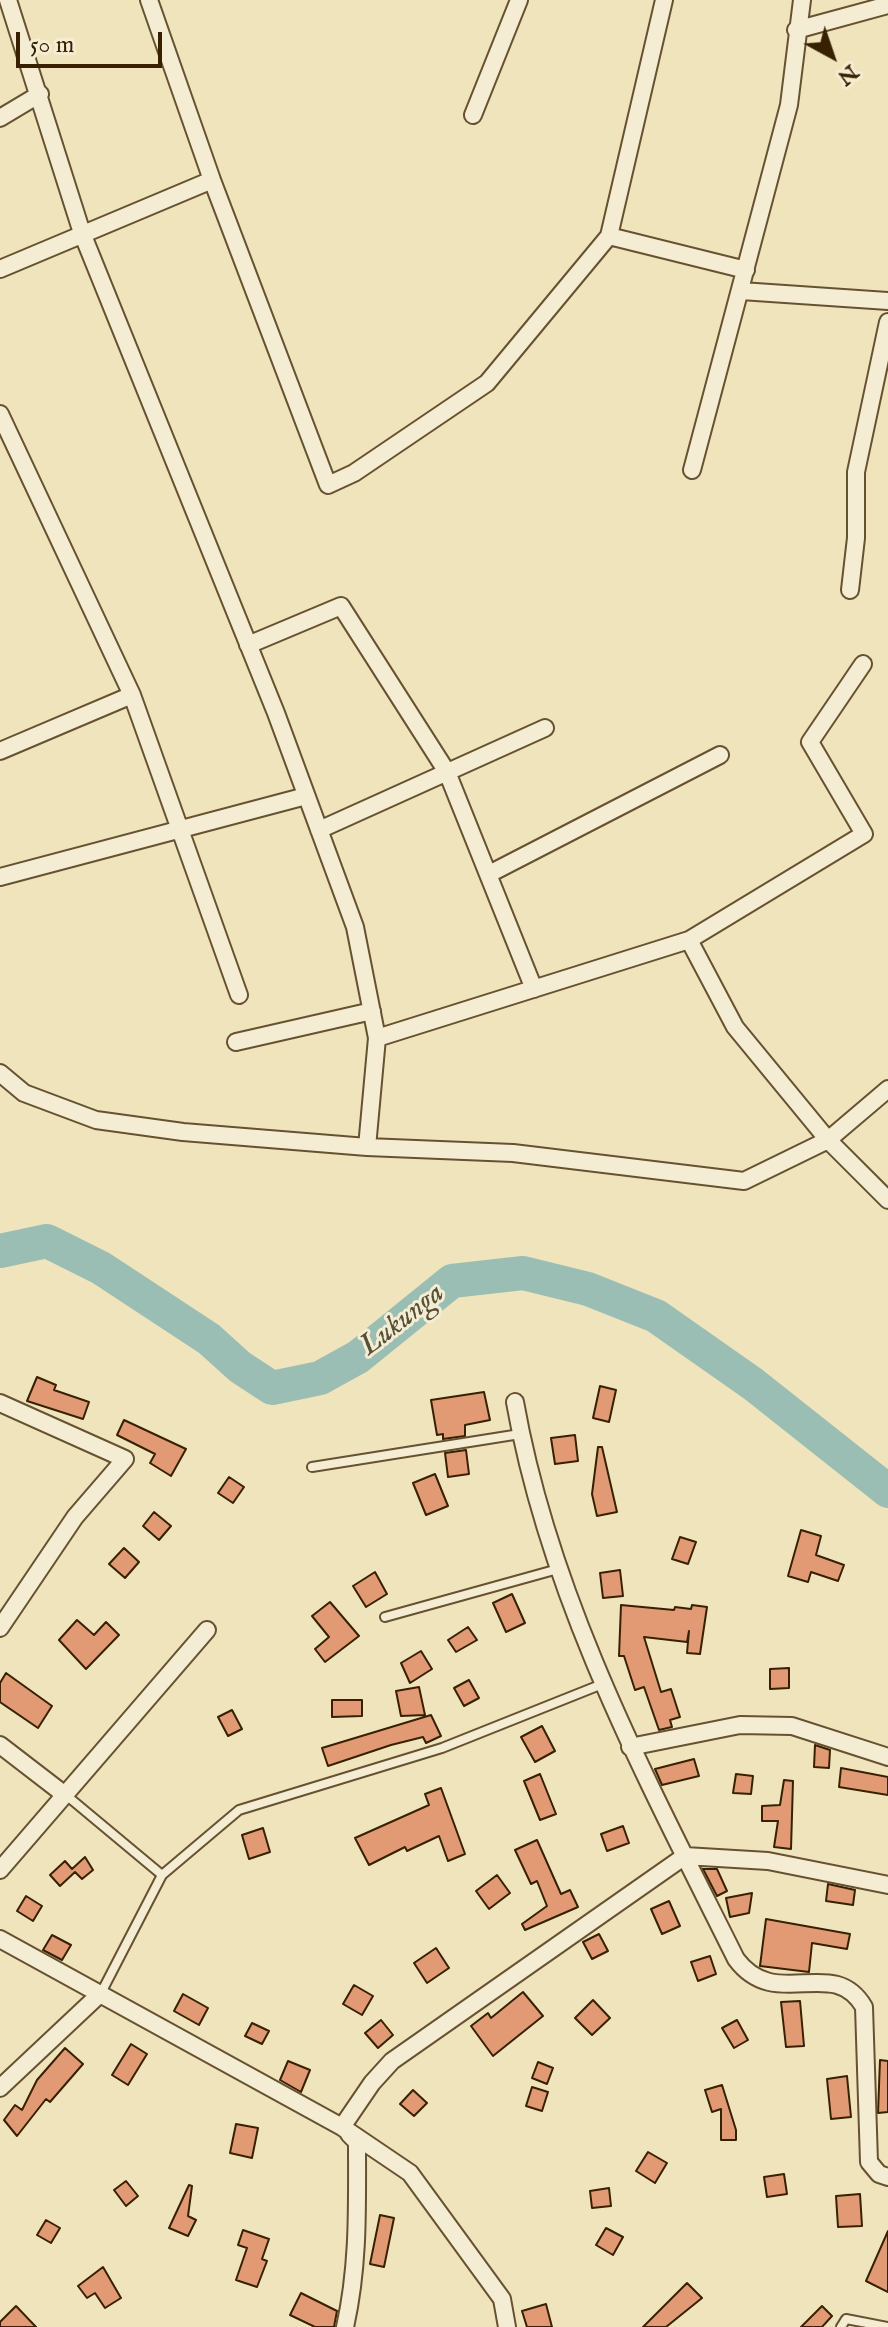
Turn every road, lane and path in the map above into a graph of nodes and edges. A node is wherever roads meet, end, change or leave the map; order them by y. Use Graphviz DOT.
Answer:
graph roads {
  1 [pos="8,0"];
  2 [pos="149,0"];
  3 [pos="519,0"];
  4 [pos="664,0"];
  5 [pos="802,0"];
  6 [pos="888,5"];
  7 [pos="796,30"];
  8 [pos="40,94"];
  9 [pos="473,115"];
  10 [pos="0,118"];
  11 [pos="212,180"];
  12 [pos="82,233"];
  13 [pos="609,236"];
  14 [pos="0,269"];
  15 [pos="746,270"];
  16 [pos="741,291"];
  17 [pos="888,301"];
  18 [pos="888,322"];
  19 [pos="0,414"];
  20 [pos="692,470"];
  21 [pos="850,590"];
  22 [pos="248,645"];
  23 [pos="863,664"];
  24 [pos="132,695"];
  25 [pos="545,728"];
  26 [pos="0,750"];
  27 [pos="720,755"];
  28 [pos="447,772"];
  29 [pos="306,796"];
  30 [pos="180,828"];
  31 [pos="319,830"];
  32 [pos="489,874"];
  33 [pos="0,877"];
  34 [pos="689,940"];
  35 [pos="534,989"];
  36 [pos="239,995"];
  37 [pos="372,1011"];
  38 [pos="377,1038"];
  39 [pos="236,1042"];
  40 [pos="0,1073"];
  41 [pos="888,1089"];
  42 [pos="828,1140"];
  43 [pos="367,1147"];
  44 [pos="888,1200"];
  45 [pos="515,1402"];
  46 [pos="0,1403"];
  47 [pos="520,1434"];
  48 [pos="312,1467"];
  49 [pos="558,1569"];
  50 [pos="385,1617"];
  51 [pos="0,1628"];
  52 [pos="207,1630"];
  53 [pos="606,1683"];
  54 [pos="0,1745"];
  55 [pos="630,1747"];
  56 [pos="888,1757"];
  57 [pos="65,1795"];
  58 [pos="685,1856"];
  59 [pos="0,1870"];
  60 [pos="162,1875"];
  61 [pos="888,1885"];
  62 [pos="0,1939"];
  63 [pos="101,1993"];
  64 [pos="0,2088"];
  65 [pos="342,2127"];
  66 [pos="888,2177"];
  67 [pos="345,2327"];
  68 [pos="507,2327"];
  69 [pos="841,2327"];
  70 [pos="888,2327"];
  1 -- 8 [label="street"];
  2 -- 11 [label="street"];
  3 -- 9 [label="street"];
  4 -- 13 [label="street"];
  5 -- 7 [label="street"];
  6 -- 7 [label="street"];
  7 -- 15 [label="street"];
  8 -- 10 [label="street"];
  8 -- 12 [label="street"];
  11 -- 12 [label="street"];
  11 -- 13 [label="street"];
  12 -- 14 [label="street"];
  12 -- 22 [label="street"];
  13 -- 15 [label="street"];
  15 -- 16 [label="street"];
  16 -- 17 [label="street"];
  16 -- 20 [label="street"];
  18 -- 21 [label="street"];
  19 -- 24 [label="street"];
  22 -- 28 [label="street"];
  22 -- 29 [label="street"];
  23 -- 34 [label="street"];
  24 -- 26 [label="street"];
  24 -- 30 [label="street"];
  25 -- 28 [label="street"];
  27 -- 32 [label="street"];
  28 -- 31 [label="street"];
  28 -- 32 [label="street"];
  29 -- 30 [label="street"];
  29 -- 31 [label="street"];
  30 -- 33 [label="street"];
  30 -- 36 [label="street"];
  31 -- 37 [label="street"];
  32 -- 35 [label="street"];
  34 -- 35 [label="street"];
  34 -- 42 [label="street"];
  35 -- 38 [label="street"];
  37 -- 38 [label="street"];
  37 -- 39 [label="street"];
  38 -- 43 [label="street"];
  40 -- 43 [label="street"];
  41 -- 42 [label="street"];
  42 -- 43 [label="street"];
  42 -- 44 [label="street"];
  45 -- 47 [label="street"];
  46 -- 51 [label="street"];
  47 -- 48 [label="lane"];
  47 -- 49 [label="street"];
  49 -- 50 [label="lane"];
  49 -- 53 [label="street"];
  52 -- 57 [label="street"];
  53 -- 55 [label="street"];
  53 -- 60 [label="lane"];
  54 -- 57 [label="street"];
  55 -- 56 [label="street"];
  55 -- 58 [label="street"];
  57 -- 59 [label="street"];
  57 -- 60 [label="lane"];
  58 -- 61 [label="street"];
  58 -- 65 [label="street"];
  58 -- 66 [label="street"];
  60 -- 63 [label="lane"];
  62 -- 63 [label="street"];
  63 -- 64 [label="street"];
  63 -- 65 [label="street"];
  65 -- 67 [label="street"];
  65 -- 68 [label="street"];
  69 -- 70 [label="lane"];
}
